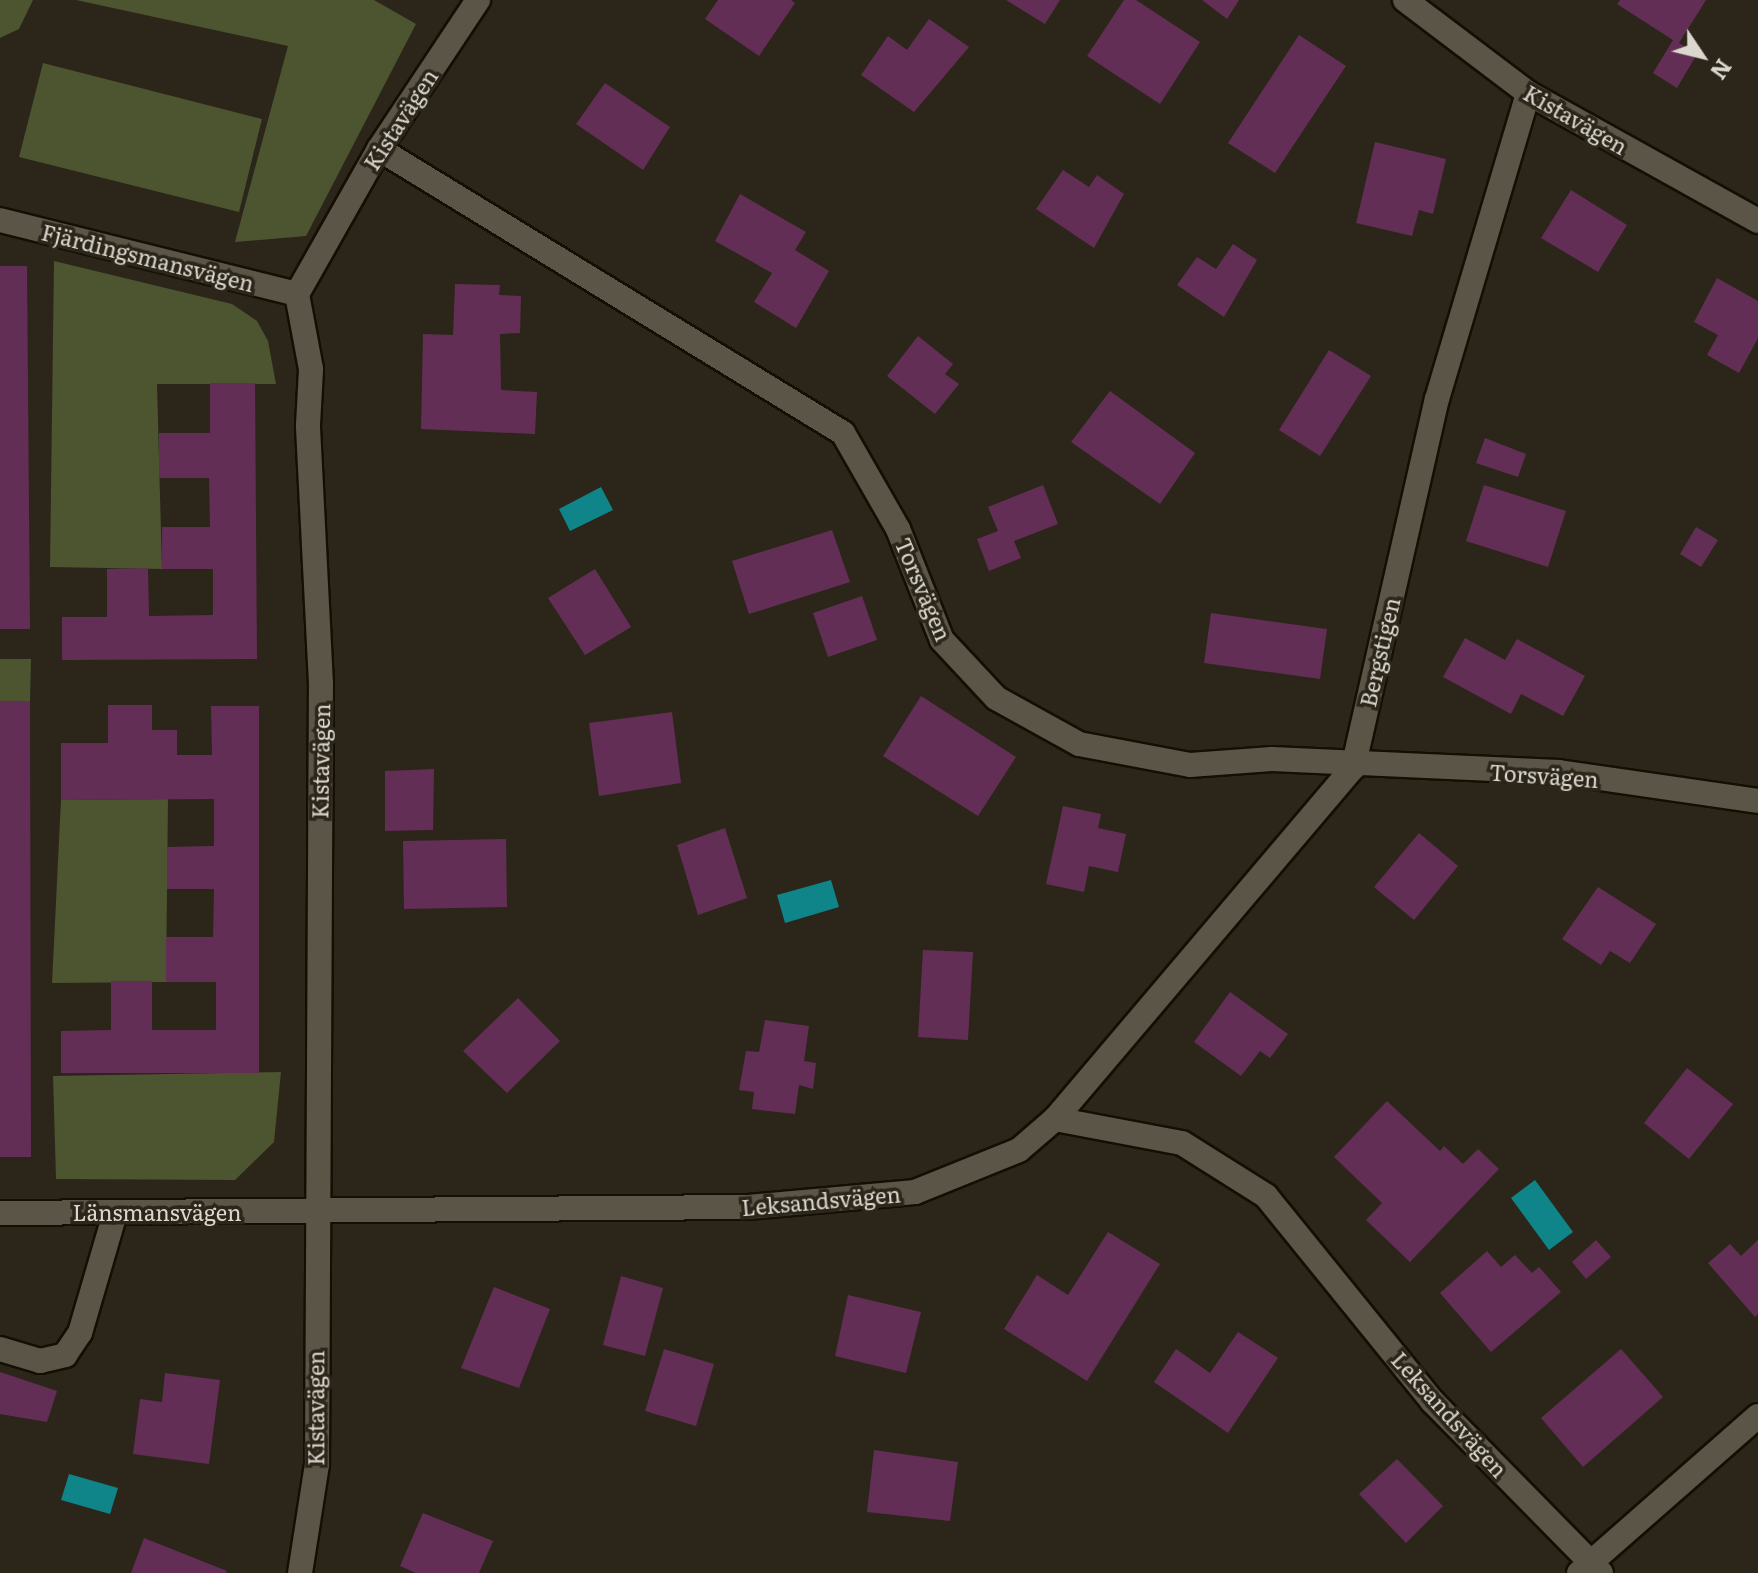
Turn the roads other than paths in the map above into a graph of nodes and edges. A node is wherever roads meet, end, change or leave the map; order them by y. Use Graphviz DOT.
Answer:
graph roads {
  1 [pos="478,0"];
  2 [pos="1405,0"];
  3 [pos="1528,93"];
  4 [pos="379,149"];
  5 [pos="0,220"];
  6 [pos="1758,221"];
  7 [pos="297,294"];
  8 [pos="1353,768"];
  9 [pos="1758,801"];
  10 [pos="1055,1119"];
  11 [pos="314,1212"];
  12 [pos="0,1213"];
  13 [pos="115,1213"];
  14 [pos="0,1349"];
  15 [pos="1758,1416"];
  16 [pos="1590,1570"];
  17 [pos="300,1573"];
  1 -- 4 [label="street, Kistavägen"];
  2 -- 3 [label="street, Kistavägen"];
  3 -- 6 [label="street, Kistavägen"];
  3 -- 8 [label="street, Bergstigen"];
  4 -- 7 [label="street, Kistavägen"];
  4 -- 8 [label="street, Torsvägen"];
  5 -- 7 [label="street, Fjärdingsmansvägen"];
  7 -- 11 [label="street, Kistavägen"];
  8 -- 9 [label="street, Torsvägen"];
  8 -- 10 [label="street, Bergstigen"];
  10 -- 11 [label="street, Leksandsvägen"];
  10 -- 16 [label="street, Leksandsvägen"];
  11 -- 13 [label="street, Länsmansvägen"];
  11 -- 17 [label="street, Kistavägen"];
  12 -- 13 [label="street, Länsmansvägen"];
  13 -- 14 [label="street"];
  15 -- 16 [label="street"];
}
